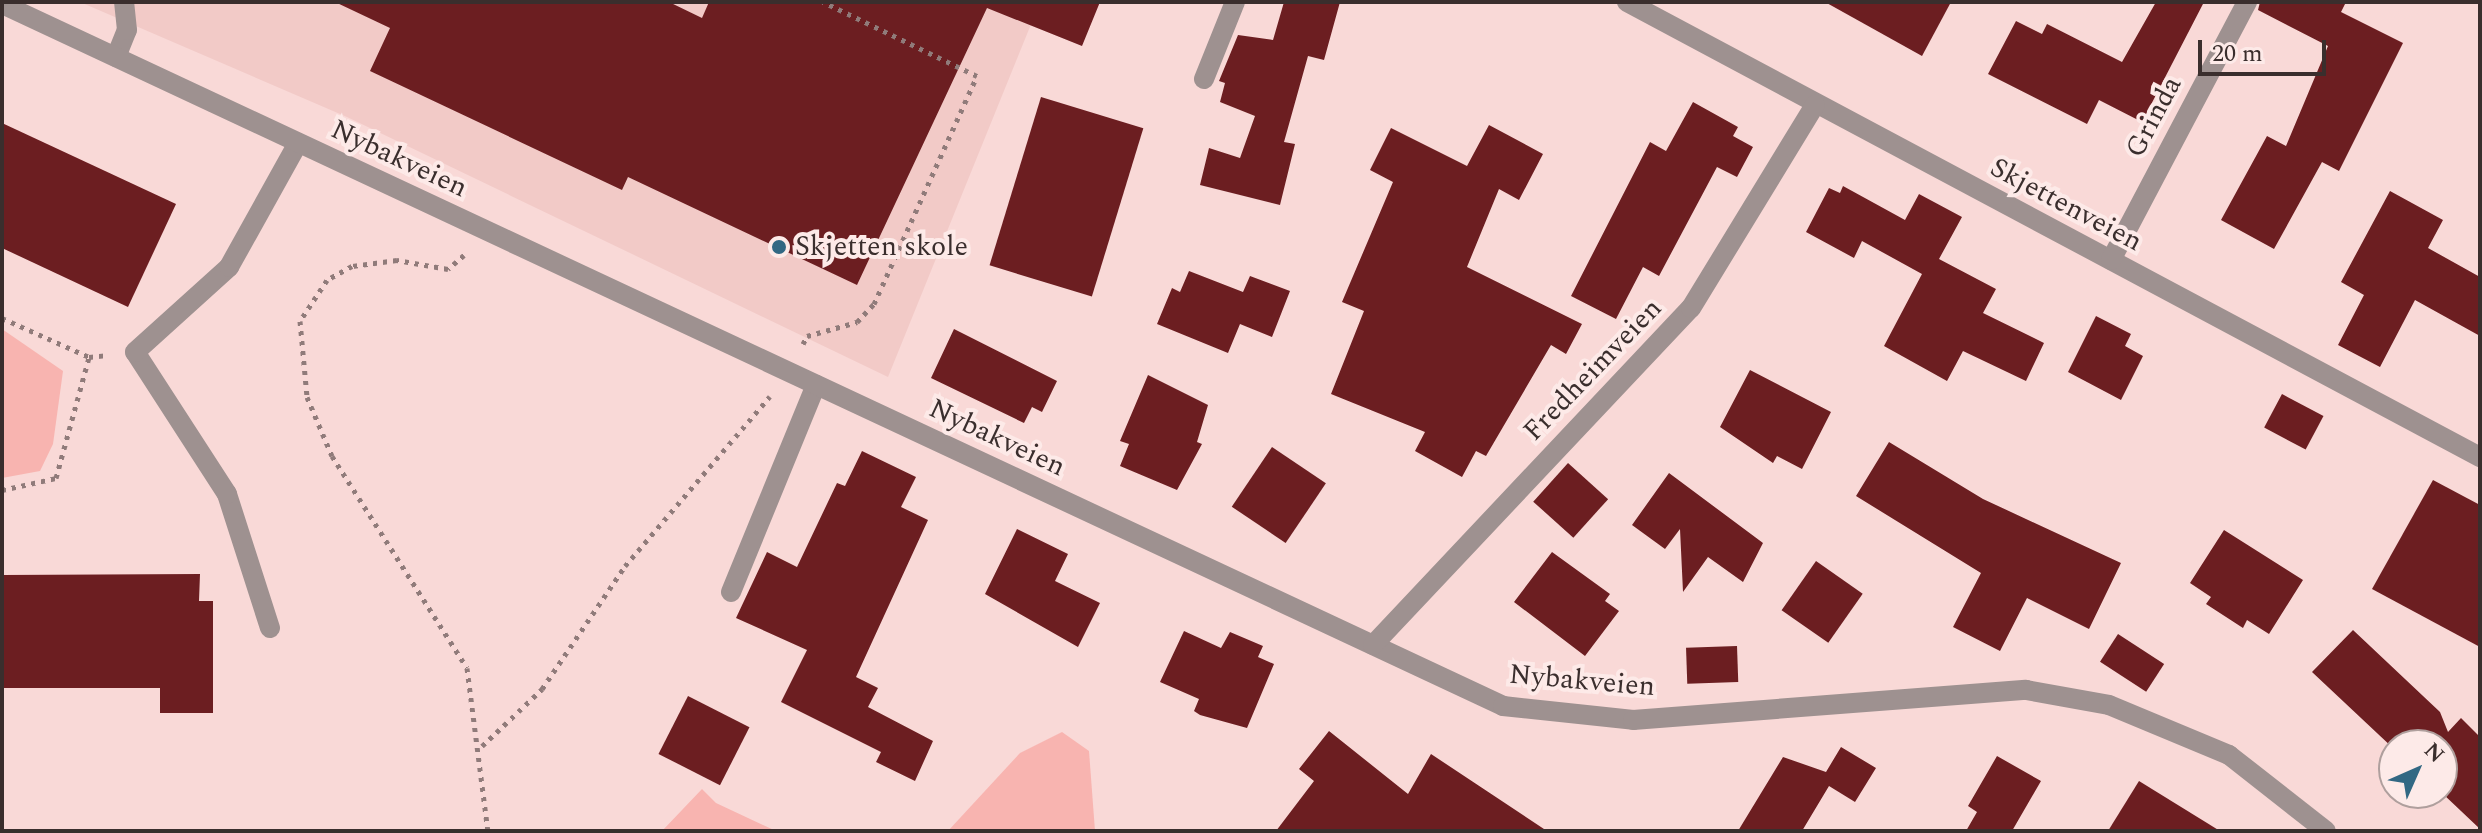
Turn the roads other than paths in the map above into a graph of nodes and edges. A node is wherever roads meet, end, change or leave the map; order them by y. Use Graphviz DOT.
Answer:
graph roads {
  1 [pos="124,2"];
  2 [pos="1235,2"];
  3 [pos="1627,2"];
  4 [pos="2247,2"];
  5 [pos="2,4"];
  6 [pos="116,57"];
  7 [pos="1204,79"];
  8 [pos="1815,105"];
  9 [pos="298,143"];
  10 [pos="2111,260"];
  11 [pos="816,385"];
  12 [pos="2480,457"];
  13 [pos="731,592"];
  14 [pos="270,628"];
  15 [pos="1373,645"];
  16 [pos="2326,831"];
  1 -- 6 [label="street"];
  2 -- 7 [label="street"];
  3 -- 8 [label="street, Skjettenveien"];
  4 -- 10 [label="street, Grinda"];
  5 -- 6 [label="street, Nybakveien"];
  6 -- 9 [label="street, Nybakveien"];
  8 -- 10 [label="street, Skjettenveien"];
  8 -- 15 [label="street, Fredheimveien"];
  9 -- 11 [label="street, Nybakveien"];
  9 -- 14 [label="street"];
  10 -- 12 [label="street, Skjettenveien"];
  11 -- 13 [label="street"];
  11 -- 15 [label="street, Nybakveien"];
  15 -- 16 [label="street, Nybakveien"];
}
